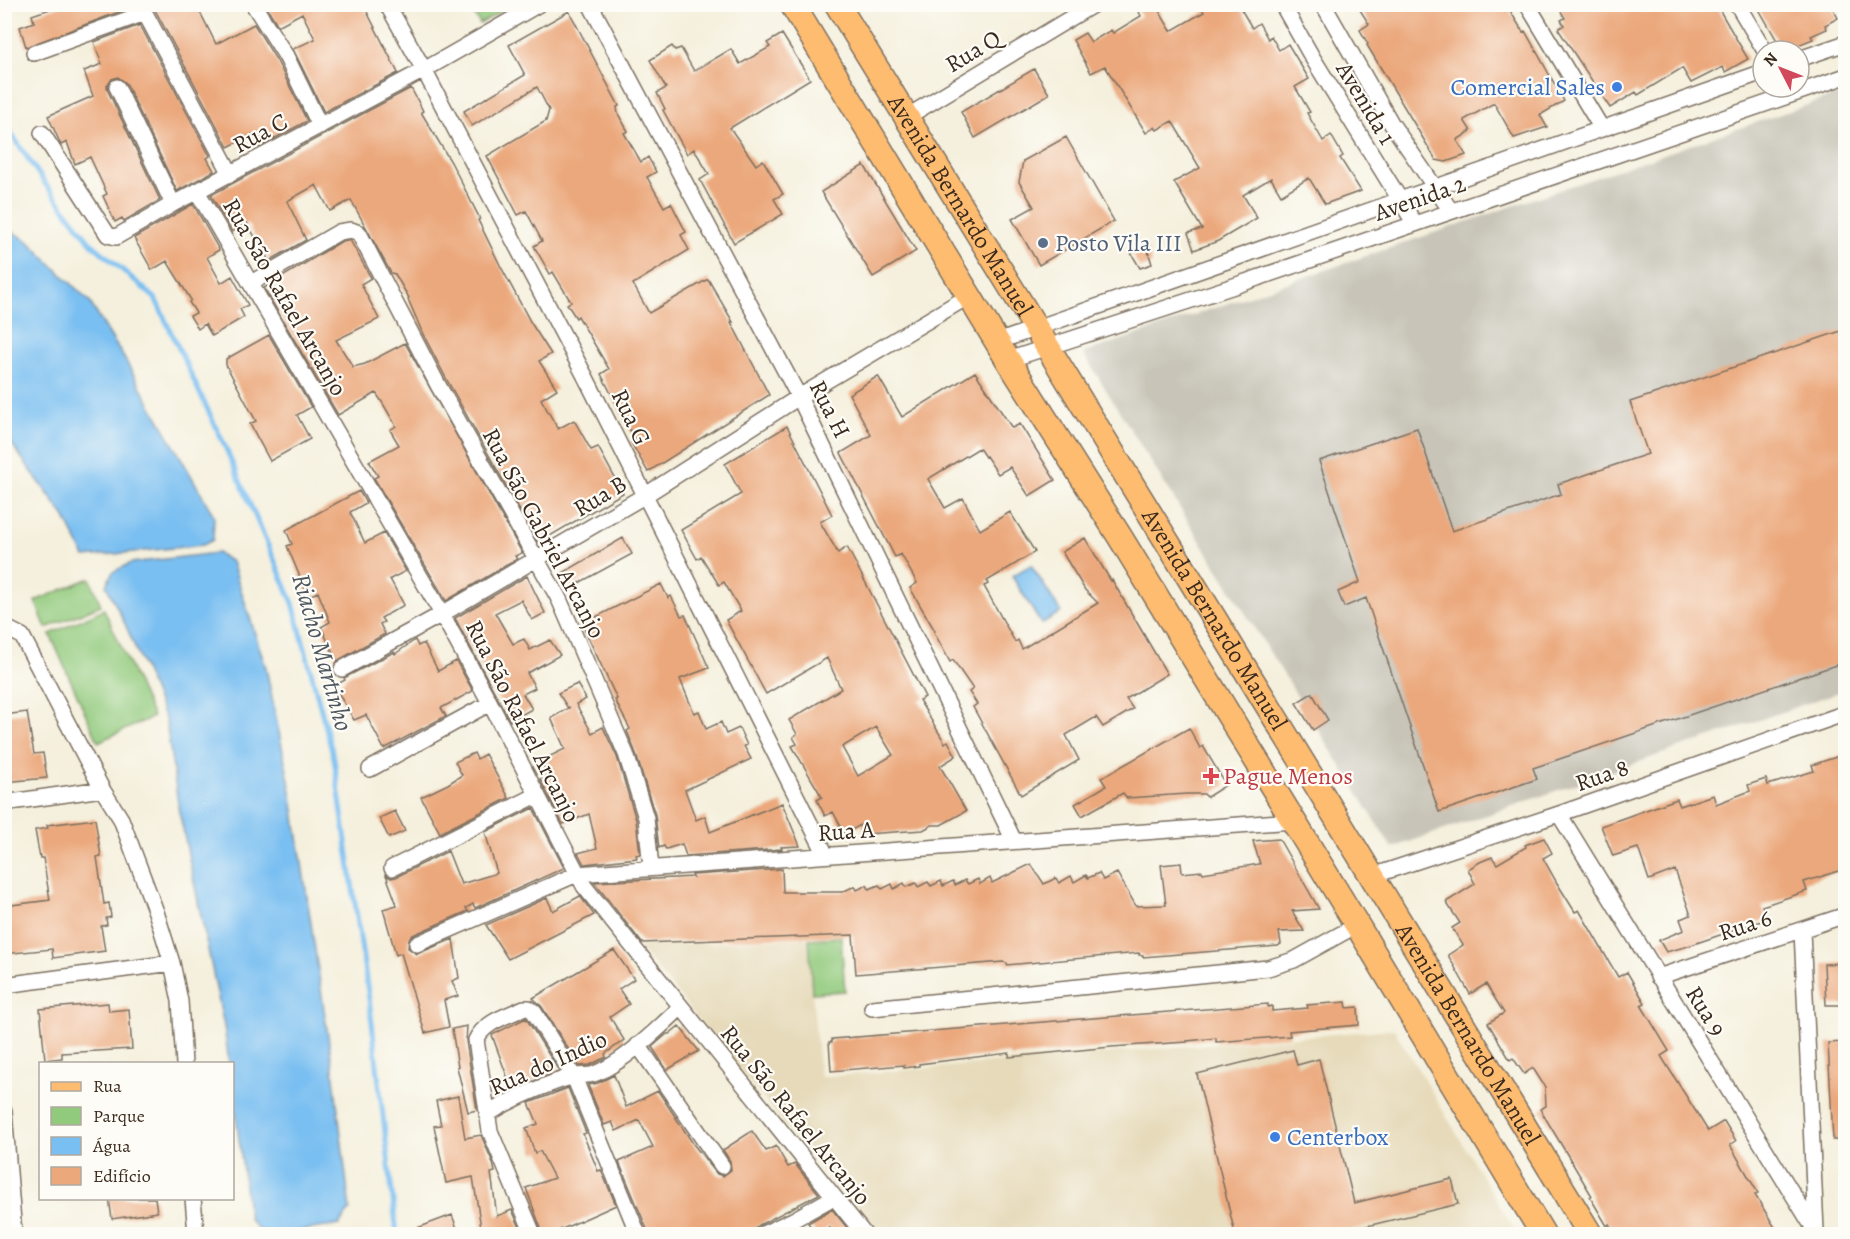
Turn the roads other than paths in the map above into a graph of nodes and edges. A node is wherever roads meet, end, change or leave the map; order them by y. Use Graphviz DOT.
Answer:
graph roads {
  1 [pos="253,4"];
  2 [pos="387,4"];
  3 [pos="539,4"];
  4 [pos="590,4"];
  5 [pos="792,4"];
  6 [pos="837,4"];
  7 [pos="1094,4"];
  8 [pos="1282,4"];
  9 [pos="1323,4"];
  10 [pos="1527,4"];
  11 [pos="1737,4"];
  12 [pos="1759,39"];
  13 [pos="1845,43"];
  14 [pos="34,53"];
  15 [pos="1811,55"];
  16 [pos="424,70"];
  17 [pos="1751,76"];
  18 [pos="1845,76"];
  19 [pos="1811,85"];
  20 [pos="117,87"];
  21 [pos="1765,99"];
  22 [pos="905,118"];
  23 [pos="320,126"];
  24 [pos="1602,129"];
  25 [pos="42,133"];
  26 [pos="231,174"];
  27 [pos="1435,187"];
  28 [pos="197,191"];
  29 [pos="1399,200"];
  30 [pos="173,204"];
  31 [pos="1451,211"];
  32 [pos="1415,224"];
  33 [pos="251,283"];
  34 [pos="969,296"];
  35 [pos="1040,338"];
  36 [pos="1003,351"];
  37 [pos="799,397"];
  38 [pos="644,496"];
  39 [pos="537,559"];
  40 [pos="442,614"];
  41 [pos="4,627"];
  42 [pos="342,669"];
  43 [pos="490,702"];
  44 [pos="1845,713"];
  45 [pos="370,769"];
  46 [pos="102,789"];
  47 [pos="537,795"];
  48 [pos="4,803"];
  49 [pos="1558,814"];
  50 [pos="1293,821"];
  51 [pos="1014,841"];
  52 [pos="826,855"];
  53 [pos="392,868"];
  54 [pos="651,868"];
  55 [pos="577,874"];
  56 [pos="1372,876"];
  57 [pos="1845,915"];
  58 [pos="1357,925"];
  59 [pos="1802,931"];
  60 [pos="417,944"];
  61 [pos="172,963"];
  62 [pos="1658,977"];
  63 [pos="4,985"];
  64 [pos="681,1007"];
  65 [pos="872,1008"];
  66 [pos="638,1045"];
  67 [pos="184,1062"];
  68 [pos="574,1077"];
  69 [pos="4,1111"];
  70 [pos="487,1115"];
  71 [pos="722,1166"];
  72 [pos="834,1197"];
  73 [pos="193,1200"];
  74 [pos="1816,1233"];
  75 [pos="14,1234"];
  76 [pos="196,1234"];
  77 [pos="533,1234"];
  78 [pos="638,1234"];
  79 [pos="763,1234"];
  80 [pos="864,1234"];
  81 [pos="1544,1234"];
  82 [pos="1590,1234"];
  1 -- 23 [label="street"];
  2 -- 16 [label="street, Rua G"];
  3 -- 16 [label="street, Rua C"];
  4 -- 37 [label="street, Rua H"];
  5 -- 34 [label="main road, Avenida Bernardo Manuel"];
  6 -- 22 [label="main road, Avenida Bernardo Manuel"];
  7 -- 22 [label="street, Rua Q"];
  8 -- 29 [label="street, Avenida 1"];
  9 -- 27 [label="street, Avenida 1"];
  10 -- 24 [label="street"];
  11 -- 12 [label="street"];
  13 -- 15 [label="street"];
  14 -- 26 [label="street"];
  16 -- 23 [label="street, Rua C"];
  16 -- 38 [label="street, Rua G"];
  17 -- 24 [label="street, Avenida 2"];
  18 -- 19 [label="street, Avenida 2"];
  20 -- 30 [label="street"];
  21 -- 31 [label="street, Avenida 2"];
  22 -- 35 [label="main road, Avenida Bernardo Manuel"];
  23 -- 26 [label="street, Rua C"];
  24 -- 27 [label="street, Avenida 2"];
  25 -- 30 [label="street, Rua C"];
  26 -- 28 [label="street, Rua C"];
  27 -- 29 [label="street, Avenida 2"];
  27 -- 31 [label="street, Avenida 1"];
  28 -- 30 [label="street, Rua C"];
  28 -- 33 [label="street, Rua São Rafael Arcanjo"];
  29 -- 32 [label="street, Avenida 1"];
  29 -- 35 [label="street, Avenida 2"];
  31 -- 32 [label="street, Avenida 2"];
  32 -- 35 [label="street, Avenida 2"];
  33 -- 39 [label="street, Rua São Gabriel Arcanjo"];
  33 -- 40 [label="street, Rua São Rafael Arcanjo"];
  34 -- 36 [label="main road, Avenida Bernardo Manuel"];
  34 -- 37 [label="street, Rua B"];
  35 -- 36 [label="street, Avenida 2"];
  35 -- 36 [label="street, Avenida 2"];
  35 -- 56 [label="main road, Avenida Bernardo Manuel"];
  36 -- 50 [label="main road, Avenida Bernardo Manuel"];
  37 -- 38 [label="street, Rua B"];
  37 -- 51 [label="street, Rua H"];
  38 -- 39 [label="street, Rua B"];
  38 -- 52 [label="street, Rua G"];
  39 -- 40 [label="street, Rua B"];
  39 -- 54 [label="street, Rua São Gabriel Arcanjo"];
  40 -- 42 [label="street, Rua B"];
  40 -- 43 [label="street, Rua São Rafael Arcanjo"];
  41 -- 46 [label="street"];
  43 -- 45 [label="street"];
  43 -- 47 [label="street, Rua São Rafael Arcanjo"];
  44 -- 49 [label="street, Rua 8"];
  46 -- 48 [label="street"];
  46 -- 61 [label="street"];
  47 -- 53 [label="street"];
  47 -- 55 [label="street, Rua São Rafael Arcanjo"];
  49 -- 56 [label="street, Rua 8"];
  49 -- 62 [label="street, Rua 9"];
  50 -- 51 [label="street, Rua A"];
  50 -- 58 [label="main road, Avenida Bernardo Manuel"];
  51 -- 52 [label="street, Rua A"];
  52 -- 54 [label="street, Rua A"];
  54 -- 55 [label="street, Rua A"];
  55 -- 60 [label="street, Rua A"];
  55 -- 64 [label="street, Rua São Rafael Arcanjo"];
  56 -- 82 [label="main road, Avenida Bernardo Manuel"];
  57 -- 59 [label="street, Rua 6"];
  58 -- 65 [label="street"];
  58 -- 81 [label="main road, Avenida Bernardo Manuel"];
  59 -- 62 [label="street, Rua 6"];
  59 -- 74 [label="street, Rua 9"];
  61 -- 63 [label="street"];
  61 -- 67 [label="street"];
  62 -- 74 [label="street, Rua 9"];
  64 -- 66 [label="street, Rua do Indio"];
  64 -- 72 [label="street, Rua São Rafael Arcanjo"];
  66 -- 68 [label="street, Rua do Indio"];
  66 -- 71 [label="street"];
  68 -- 70 [label="street, Rua do Indio"];
  68 -- 70 [label="street"];
  68 -- 78 [label="street"];
  69 -- 75 [label="street"];
  70 -- 77 [label="street"];
  72 -- 79 [label="street"];
  72 -- 80 [label="street, Rua São Rafael Arcanjo"];
  73 -- 76 [label="street"];
}
